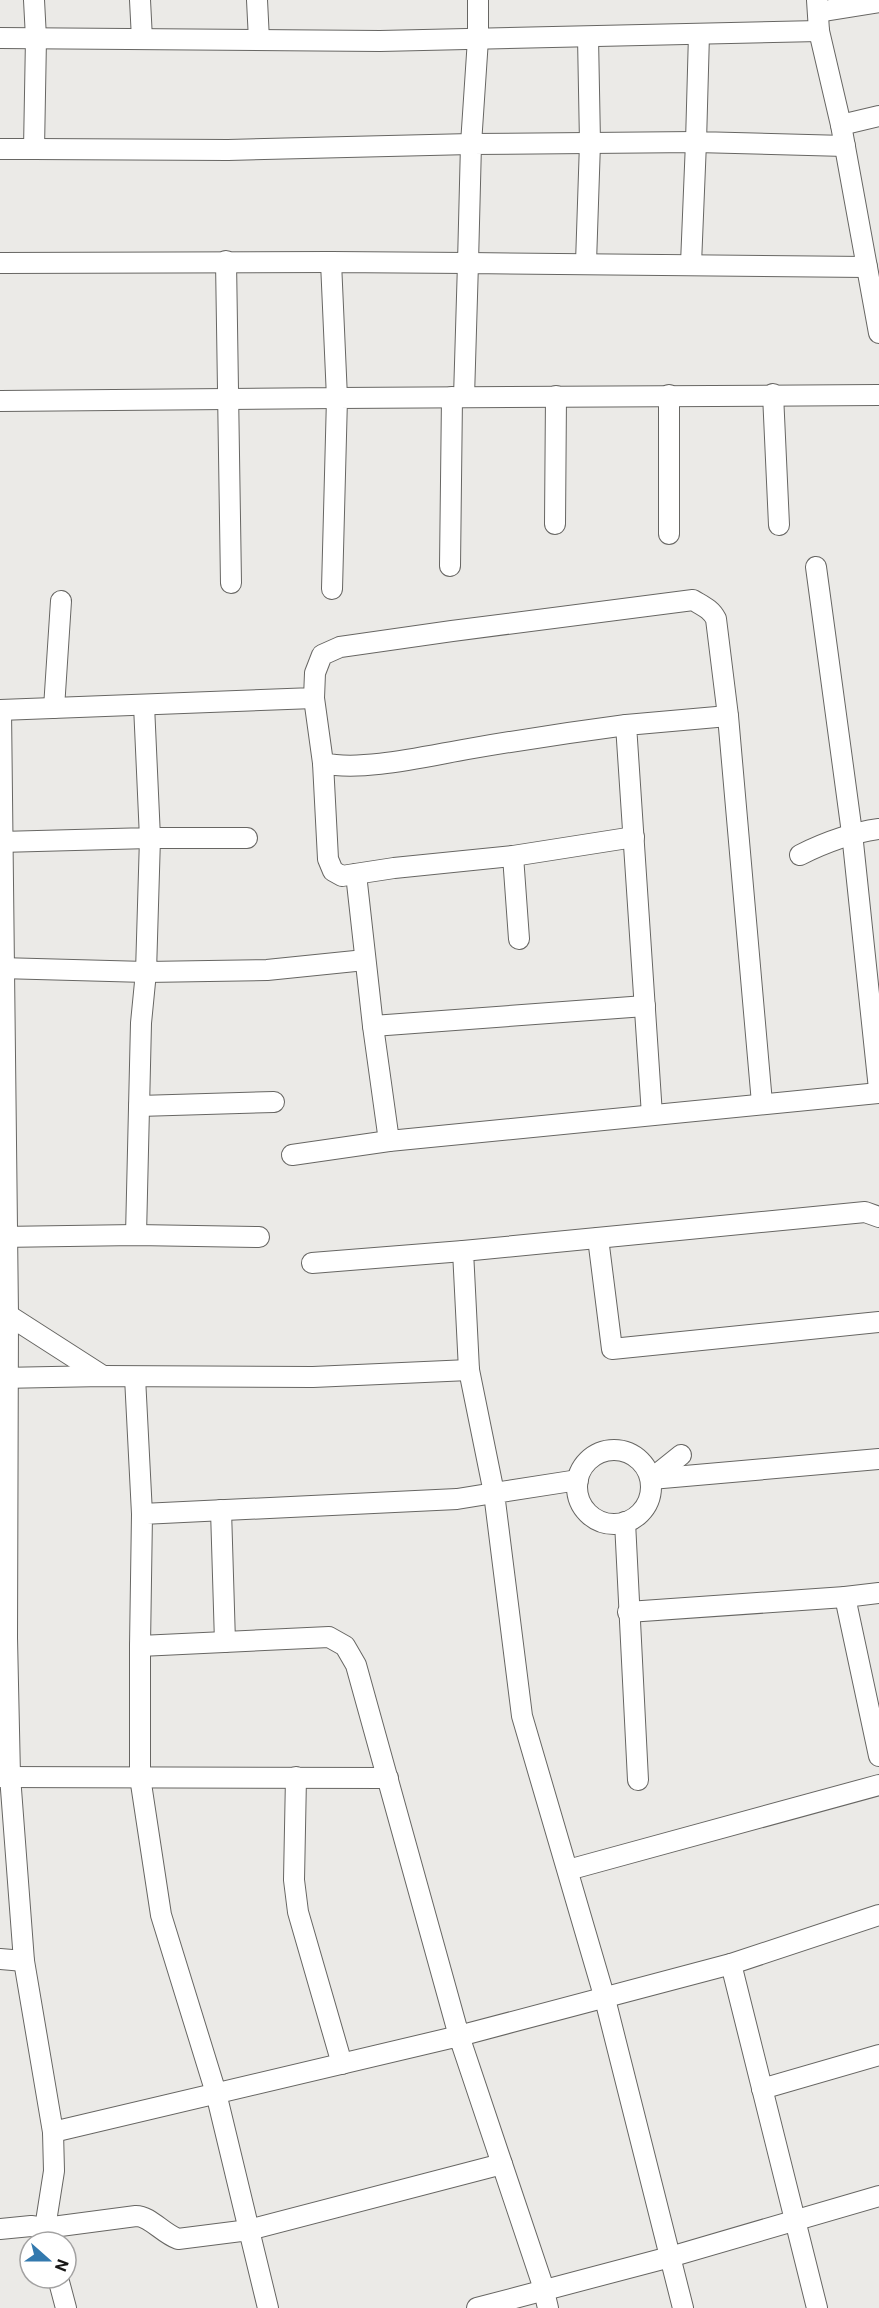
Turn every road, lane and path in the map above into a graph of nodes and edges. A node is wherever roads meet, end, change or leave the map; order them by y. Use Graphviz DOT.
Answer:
graph roads {
  1 [pos="34,0"];
  2 [pos="140,0"];
  3 [pos="257,0"];
  4 [pos="478,0"];
  5 [pos="879,2"];
  6 [pos="818,14"];
  7 [pos="699,34"];
  8 [pos="588,37"];
  9 [pos="0,38"];
  10 [pos="36,38"];
  11 [pos="142,39"];
  12 [pos="478,39"];
  13 [pos="259,40"];
  14 [pos="879,116"];
  15 [pos="841,125"];
  16 [pos="696,142"];
  17 [pos="590,143"];
  18 [pos="471,144"];
  19 [pos="845,146"];
  20 [pos="0,149"];
  21 [pos="34,149"];
  22 [pos="870,256"];
  23 [pos="226,261"];
  24 [pos="331,262"];
  25 [pos="0,263"];
  26 [pos="468,263"];
  27 [pos="586,263"];
  28 [pos="691,264"];
  29 [pos="879,333"];
  30 [pos="772,394"];
  31 [pos="879,394"];
  32 [pos="669,395"];
  33 [pos="556,396"];
  34 [pos="458,397"];
  35 [pos="337,398"];
  36 [pos="228,399"];
  37 [pos="0,401"];
  38 [pos="555,524"];
  39 [pos="779,525"];
  40 [pos="669,534"];
  41 [pos="450,566"];
  42 [pos="816,567"];
  43 [pos="231,583"];
  44 [pos="332,589"];
  45 [pos="61,601"];
  46 [pos="314,698"];
  47 [pos="144,705"];
  48 [pos="54,708"];
  49 [pos="1,710"];
  50 [pos="728,716"];
  51 [pos="626,725"];
  52 [pos="322,763"];
  53 [pos="879,829"];
  54 [pos="852,833"];
  55 [pos="634,837"];
  56 [pos="150,838"];
  57 [pos="247,838"];
  58 [pos="2,842"];
  59 [pos="800,855"];
  60 [pos="513,856"];
  61 [pos="356,874"];
  62 [pos="519,939"];
  63 [pos="365,960"];
  64 [pos="2,968"];
  65 [pos="146,972"];
  66 [pos="645,1006"];
  67 [pos="373,1026"];
  68 [pos="879,1091"];
  69 [pos="274,1102"];
  70 [pos="762,1103"];
  71 [pos="3,1104"];
  72 [pos="139,1106"];
  73 [pos="652,1115"];
  74 [pos="389,1141"];
  75 [pos="292,1155"];
  76 [pos="879,1217"];
  77 [pos="136,1235"];
  78 [pos="259,1237"];
  79 [pos="3,1238"];
  80 [pos="598,1238"];
  81 [pos="463,1251"];
  82 [pos="312,1263"];
  83 [pos="8,1315"];
  84 [pos="879,1322"];
  85 [pos="469,1370"];
  86 [pos="103,1376"];
  87 [pos="135,1377"];
  88 [pos="4,1378"];
  89 [pos="681,1455"];
  90 [pos="879,1460"];
  91 [pos="651,1479"];
  92 [pos="578,1480"];
  93 [pos="494,1493"];
  94 [pos="221,1510"];
  95 [pos="142,1514"];
  96 [pos="625,1522"];
  97 [pos="879,1593"];
  98 [pos="845,1597"];
  99 [pos="628,1612"];
  100 [pos="4,1638"];
  101 [pos="225,1642"];
  102 [pos="140,1646"];
  103 [pos="879,1756"];
  104 [pos="5,1777"];
  105 [pos="140,1777"];
  106 [pos="296,1777"];
  107 [pos="388,1778"];
  108 [pos="638,1780"];
  109 [pos="879,1785"];
  110 [pos="568,1870"];
  111 [pos="879,1915"];
  112 [pos="0,1959"];
  113 [pos="24,1961"];
  114 [pos="730,1964"];
  115 [pos="605,1999"];
  116 [pos="459,2036"];
  117 [pos="879,2055"];
  118 [pos="342,2064"];
  119 [pos="762,2089"];
  120 [pos="216,2093"];
  121 [pos="53,2132"];
  122 [pos="502,2164"];
  123 [pos="879,2196"];
  124 [pos="795,2220"];
  125 [pos="0,2229"];
  126 [pos="39,2230"];
  127 [pos="48,2230"];
  128 [pos="73,2230"];
  129 [pos="249,2230"];
  130 [pos="670,2257"];
  131 [pos="61,2290"];
  132 [pos="546,2300"];
  133 [pos="66,2308"];
  134 [pos="268,2308"];
  135 [pos="477,2308"];
  136 [pos="683,2308"];
  137 [pos="817,2308"];
  1 -- 10 [label="street"];
  2 -- 11 [label="street"];
  3 -- 13 [label="street"];
  4 -- 12 [label="street"];
  5 -- 6 [label="street"];
  6 -- 7 [label="street"];
  6 -- 15 [label="street"];
  7 -- 8 [label="street"];
  7 -- 16 [label="street"];
  8 -- 12 [label="street"];
  8 -- 17 [label="street"];
  9 -- 10 [label="street"];
  10 -- 11 [label="street"];
  10 -- 21 [label="street"];
  11 -- 13 [label="street"];
  12 -- 13 [label="street"];
  12 -- 18 [label="street"];
  14 -- 15 [label="street"];
  15 -- 19 [label="street"];
  16 -- 17 [label="street"];
  16 -- 19 [label="street"];
  16 -- 28 [label="street"];
  17 -- 18 [label="street"];
  17 -- 27 [label="street"];
  18 -- 21 [label="street"];
  18 -- 26 [label="street"];
  19 -- 22 [label="street"];
  20 -- 21 [label="street"];
  22 -- 28 [label="street"];
  22 -- 29 [label="street"];
  23 -- 24 [label="street"];
  23 -- 25 [label="street"];
  23 -- 36 [label="street"];
  24 -- 26 [label="street"];
  24 -- 35 [label="street"];
  26 -- 27 [label="street"];
  26 -- 34 [label="street"];
  27 -- 28 [label="street"];
  30 -- 31 [label="street"];
  30 -- 32 [label="street"];
  30 -- 39 [label="street"];
  32 -- 33 [label="street"];
  32 -- 40 [label="street"];
  33 -- 34 [label="street"];
  33 -- 38 [label="street"];
  34 -- 35 [label="street"];
  34 -- 41 [label="street"];
  35 -- 36 [label="street"];
  35 -- 44 [label="street"];
  36 -- 37 [label="street"];
  36 -- 43 [label="street"];
  42 -- 54 [label="street"];
  45 -- 48 [label="street"];
  46 -- 47 [label="street"];
  46 -- 50 [label="street"];
  46 -- 52 [label="street"];
  47 -- 48 [label="street"];
  47 -- 56 [label="street"];
  48 -- 49 [label="street"];
  49 -- 58 [label="street"];
  50 -- 51 [label="street"];
  50 -- 70 [label="street"];
  51 -- 52 [label="street"];
  51 -- 55 [label="street"];
  52 -- 61 [label="street"];
  53 -- 54 [label="street"];
  54 -- 59 [label="street"];
  54 -- 68 [label="street"];
  55 -- 60 [label="street"];
  55 -- 66 [label="street"];
  56 -- 57 [label="street"];
  56 -- 58 [label="street"];
  56 -- 65 [label="street"];
  58 -- 64 [label="street"];
  60 -- 61 [label="street"];
  60 -- 62 [label="street"];
  61 -- 63 [label="street"];
  63 -- 65 [label="street"];
  63 -- 67 [label="street"];
  64 -- 65 [label="street"];
  64 -- 71 [label="street"];
  65 -- 72 [label="street"];
  66 -- 67 [label="street"];
  66 -- 73 [label="street"];
  67 -- 74 [label="street"];
  68 -- 70 [label="street"];
  69 -- 72 [label="street"];
  70 -- 73 [label="street"];
  71 -- 79 [label="street"];
  72 -- 77 [label="street"];
  73 -- 74 [label="street"];
  74 -- 75 [label="street"];
  76 -- 80 [label="street"];
  77 -- 78 [label="street"];
  77 -- 79 [label="street"];
  79 -- 83 [label="street"];
  80 -- 81 [label="street"];
  80 -- 84 [label="street"];
  81 -- 82 [label="street"];
  81 -- 85 [label="street"];
  83 -- 86 [label="street"];
  83 -- 88 [label="street"];
  85 -- 87 [label="street"];
  85 -- 93 [label="street"];
  86 -- 87 [label="street"];
  86 -- 88 [label="street"];
  87 -- 95 [label="street"];
  88 -- 100 [label="street"];
  89 -- 91 [label="street"];
  90 -- 91 [label="street"];
  91 -- 92 [label="street"];
  91 -- 96 [label="street"];
  92 -- 93 [label="street"];
  92 -- 96 [label="street"];
  93 -- 94 [label="street"];
  93 -- 110 [label="street"];
  94 -- 95 [label="street"];
  94 -- 101 [label="street"];
  95 -- 102 [label="street"];
  96 -- 99 [label="street"];
  97 -- 98 [label="street"];
  98 -- 99 [label="street"];
  98 -- 103 [label="street"];
  99 -- 108 [label="street"];
  100 -- 104 [label="street"];
  101 -- 102 [label="street"];
  101 -- 107 [label="street"];
  102 -- 105 [label="street"];
  104 -- 105 [label="street"];
  104 -- 113 [label="street"];
  105 -- 106 [label="street"];
  105 -- 120 [label="street"];
  106 -- 107 [label="street"];
  106 -- 118 [label="street"];
  107 -- 116 [label="street"];
  109 -- 110 [label="street"];
  110 -- 115 [label="street"];
  111 -- 114 [label="street"];
  112 -- 113 [label="street"];
  113 -- 121 [label="street"];
  114 -- 115 [label="street"];
  114 -- 119 [label="street"];
  115 -- 116 [label="street"];
  115 -- 130 [label="street"];
  116 -- 118 [label="street"];
  116 -- 122 [label="street"];
  117 -- 119 [label="street"];
  118 -- 120 [label="street"];
  119 -- 124 [label="street"];
  120 -- 121 [label="street"];
  120 -- 129 [label="street"];
  121 -- 127 [label="street"];
  122 -- 129 [label="street"];
  122 -- 132 [label="street"];
  123 -- 124 [label="street"];
  124 -- 130 [label="street"];
  124 -- 137 [label="street"];
  125 -- 126 [label="street"];
  128 -- 129 [label="street"];
  129 -- 134 [label="street"];
  130 -- 132 [label="street"];
  130 -- 136 [label="street"];
  131 -- 133 [label="street"];
  132 -- 135 [label="street"];
}
